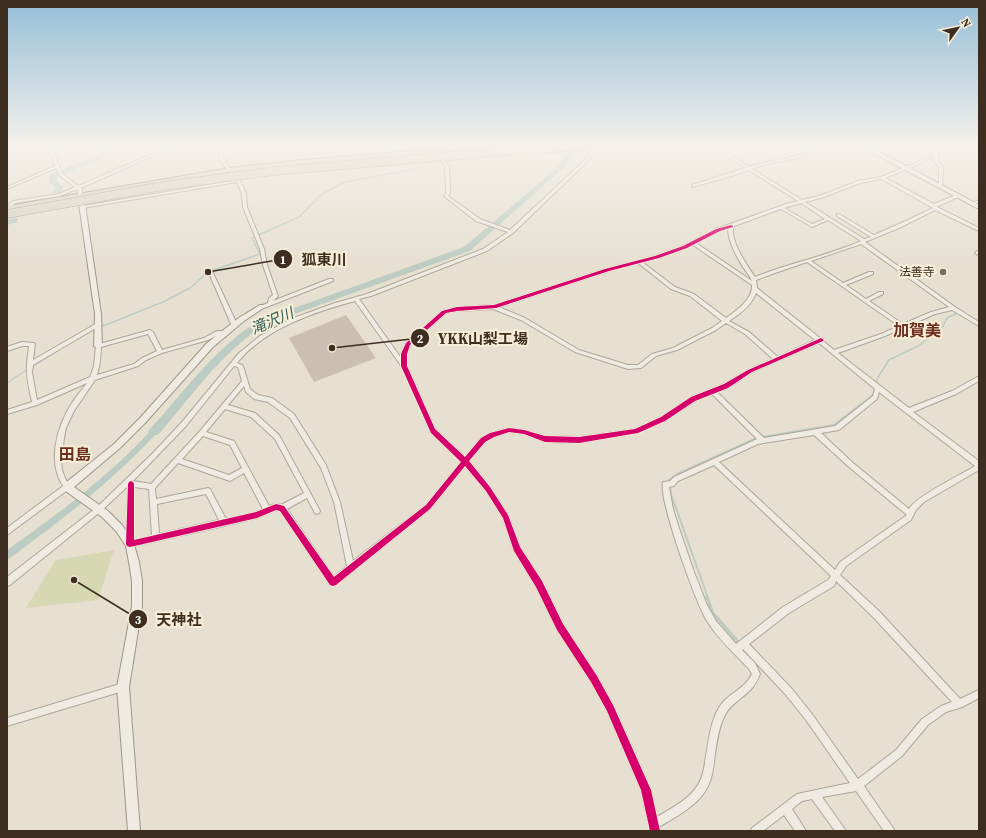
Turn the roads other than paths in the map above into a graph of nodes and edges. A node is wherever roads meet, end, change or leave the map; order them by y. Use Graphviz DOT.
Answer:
graph roads {
  1 [pos="129,186"];
  2 [pos="162,186"];
  3 [pos="200,186"];
  4 [pos="241,186"];
  5 [pos="448,186"];
  6 [pos="559,186"];
  7 [pos="777,186"];
  8 [pos="848,186"];
  9 [pos="897,186"];
  10 [pos="77,187"];
  11 [pos="941,187"];
  12 [pos="80,194"];
  13 [pos="957,196"];
  14 [pos="800,201"];
  15 [pos="979,201"];
  16 [pos="972,204"];
  17 [pos="82,205"];
  18 [pos="934,207"];
  19 [pos="979,207"];
  20 [pos="782,208"];
  21 [pos="7,210"];
  22 [pos="838,214"];
  23 [pos="7,218"];
  24 [pos="828,219"];
  25 [pos="731,226"];
  26 [pos="979,230"];
  27 [pos="509,232"];
  28 [pos="874,237"];
  29 [pos="863,241"];
  30 [pos="693,243"];
  31 [pos="808,261"];
  32 [pos="640,263"];
  33 [pos="211,273"];
  34 [pos="871,273"];
  35 [pos="754,279"];
  36 [pos="331,280"];
  37 [pos="842,285"];
  38 [pos="755,287"];
  39 [pos="881,293"];
  40 [pos="356,298"];
  41 [pos="865,301"];
  42 [pos="270,304"];
  43 [pos="262,307"];
  44 [pos="494,307"];
  45 [pos="954,309"];
  46 [pos="726,321"];
  47 [pos="234,324"];
  48 [pos="979,324"];
  49 [pos="99,326"];
  50 [pos="902,326"];
  51 [pos="223,333"];
  52 [pos="821,340"];
  53 [pos="98,346"];
  54 [pos="7,349"];
  55 [pos="160,352"];
  56 [pos="834,352"];
  57 [pos="777,359"];
  58 [pos="233,364"];
  59 [pos="29,366"];
  60 [pos="404,366"];
  61 [pos="93,378"];
  62 [pos="979,378"];
  63 [pos="244,382"];
  64 [pos="876,386"];
  65 [pos="714,392"];
  66 [pos="35,403"];
  67 [pos="224,406"];
  68 [pos="909,411"];
  69 [pos="7,412"];
  70 [pos="815,432"];
  71 [pos="202,433"];
  72 [pos="761,438"];
  73 [pos="178,460"];
  74 [pos="465,461"];
  75 [pos="714,461"];
  76 [pos="979,466"];
  77 [pos="246,469"];
  78 [pos="129,483"];
  79 [pos="153,487"];
  80 [pos="69,488"];
  81 [pos="308,494"];
  82 [pos="154,502"];
  83 [pos="96,508"];
  84 [pos="282,508"];
  85 [pos="267,510"];
  86 [pos="317,511"];
  87 [pos="911,514"];
  88 [pos="224,523"];
  89 [pos="7,532"];
  90 [pos="156,538"];
  91 [pos="130,544"];
  92 [pos="351,567"];
  93 [pos="836,576"];
  94 [pos="7,582"];
  95 [pos="740,645"];
  96 [pos="123,687"];
  97 [pos="979,694"];
  98 [pos="960,704"];
  99 [pos="7,722"];
  100 [pos="854,786"];
  101 [pos="814,794"];
  102 [pos="785,808"];
  103 [pos="655,828"];
  104 [pos="758,830"];
  105 [pos="134,831"];
  106 [pos="801,831"];
  107 [pos="841,831"];
  108 [pos="890,831"];
  1 -- 12 [label="highway"];
  2 -- 21 [label="highway, bridge"];
  3 -- 17 [label="highway"];
  4 -- 42 [label="street"];
  5 -- 27 [label="street"];
  6 -- 27 [label="street"];
  7 -- 14 [label="street"];
  8 -- 14 [label="street"];
  9 -- 18 [label="street"];
  10 -- 12 [label="street"];
  10 -- 21 [label="street"];
  11 -- 13 [label="street"];
  12 -- 17 [label="street"];
  12 -- 21 [label="highway"];
  13 -- 16 [label="street"];
  13 -- 18 [label="street"];
  14 -- 20 [label="street"];
  14 -- 24 [label="street"];
  15 -- 16 [label="street"];
  16 -- 19 [label="street"];
  17 -- 23 [label="highway"];
  17 -- 49 [label="street"];
  18 -- 26 [label="street"];
  18 -- 28 [label="street"];
  20 -- 24 [label="street"];
  20 -- 25 [label="street"];
  22 -- 28 [label="street"];
  24 -- 29 [label="street"];
  25 -- 30 [label="street"];
  25 -- 35 [label="street"];
  27 -- 40 [label="street"];
  28 -- 29 [label="street"];
  29 -- 31 [label="street"];
  29 -- 45 [label="street"];
  30 -- 32 [label="street"];
  30 -- 38 [label="street"];
  31 -- 35 [label="street"];
  31 -- 37 [label="street"];
  32 -- 44 [label="street"];
  32 -- 46 [label="street"];
  33 -- 47 [label="street"];
  34 -- 37 [label="street"];
  35 -- 38 [label="street"];
  36 -- 42 [label="street"];
  37 -- 41 [label="street"];
  38 -- 46 [label="street"];
  38 -- 52 [label="street"];
  39 -- 41 [label="street"];
  40 -- 58 [label="street"];
  40 -- 60 [label="street"];
  41 -- 50 [label="street"];
  42 -- 43 [label="street"];
  43 -- 47 [label="street"];
  44 -- 46 [label="street"];
  44 -- 60 [label="street"];
  45 -- 48 [label="street"];
  45 -- 50 [label="street"];
  46 -- 57 [label="street"];
  47 -- 51 [label="street"];
  49 -- 53 [label="street"];
  49 -- 59 [label="street"];
  50 -- 56 [label="street"];
  51 -- 55 [label="street"];
  51 -- 80 [label="street"];
  52 -- 56 [label="street"];
  52 -- 57 [label="street"];
  53 -- 55 [label="street"];
  53 -- 61 [label="street"];
  54 -- 59 [label="street"];
  55 -- 61 [label="street"];
  56 -- 64 [label="street"];
  57 -- 65 [label="street"];
  58 -- 63 [label="street"];
  58 -- 78 [label="street"];
  59 -- 66 [label="street"];
  60 -- 74 [label="street"];
  61 -- 66 [label="street"];
  61 -- 80 [label="street"];
  62 -- 68 [label="street"];
  63 -- 67 [label="street"];
  63 -- 92 [label="street"];
  64 -- 68 [label="street"];
  64 -- 70 [label="street"];
  65 -- 72 [label="street"];
  65 -- 74 [label="street"];
  66 -- 69 [label="street"];
  67 -- 71 [label="street"];
  67 -- 81 [label="street"];
  68 -- 76 [label="street"];
  70 -- 72 [label="street"];
  70 -- 87 [label="street"];
  71 -- 73 [label="street"];
  71 -- 77 [label="street"];
  72 -- 75 [label="street"];
  73 -- 77 [label="street"];
  73 -- 79 [label="street"];
  74 -- 92 [label="street"];
  74 -- 103 [label="street"];
  75 -- 93 [label="street"];
  75 -- 95 [label="street"];
  76 -- 87 [label="street"];
  77 -- 85 [label="street"];
  78 -- 79 [label="street"];
  78 -- 83 [label="street"];
  78 -- 91 [label="street"];
  79 -- 82 [label="street"];
  80 -- 83 [label="street"];
  80 -- 89 [label="street"];
  81 -- 84 [label="street"];
  81 -- 86 [label="street"];
  82 -- 88 [label="street"];
  82 -- 90 [label="street"];
  83 -- 91 [label="street"];
  83 -- 94 [label="street"];
  84 -- 85 [label="street"];
  84 -- 92 [label="street"];
  85 -- 88 [label="street"];
  87 -- 93 [label="street"];
  88 -- 90 [label="street"];
  90 -- 91 [label="street"];
  91 -- 96 [label="street"];
  93 -- 95 [label="street"];
  93 -- 98 [label="street"];
  95 -- 100 [label="street"];
  95 -- 103 [label="street"];
  96 -- 99 [label="street"];
  96 -- 105 [label="street"];
  97 -- 98 [label="street"];
  98 -- 100 [label="street"];
  100 -- 101 [label="street"];
  100 -- 108 [label="street"];
  101 -- 102 [label="street"];
  101 -- 107 [label="street"];
  102 -- 104 [label="street"];
  102 -- 106 [label="street"];
}
